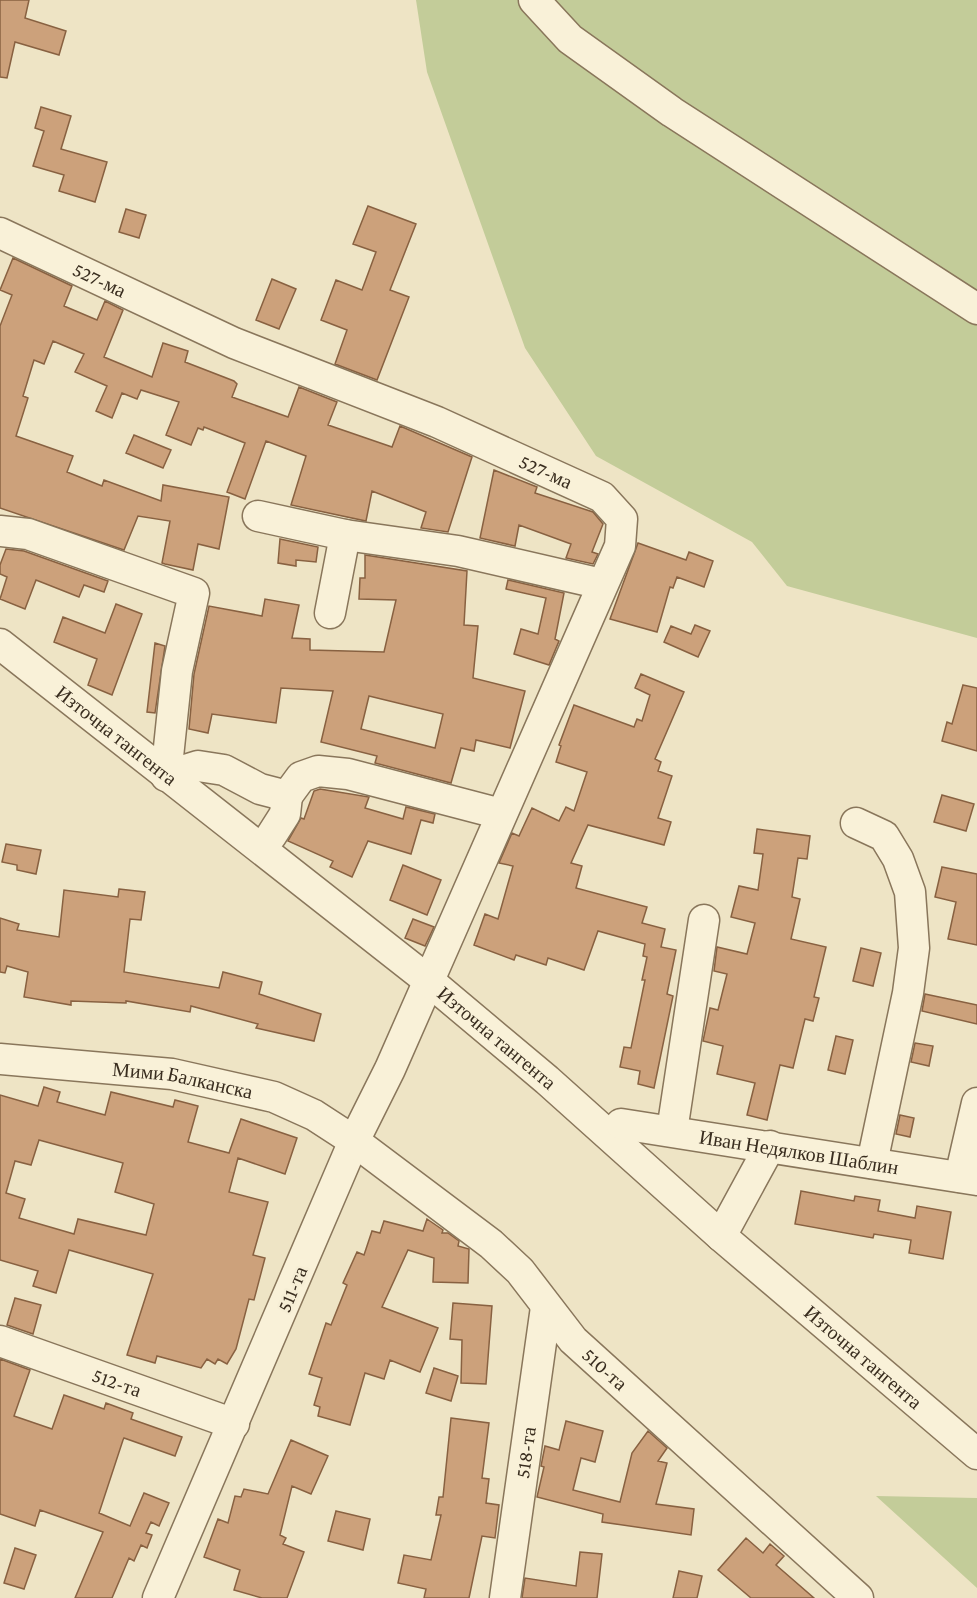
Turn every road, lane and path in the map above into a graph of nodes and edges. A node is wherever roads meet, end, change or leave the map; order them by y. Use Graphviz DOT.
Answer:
graph roads {
  1 [pos="534,0"];
  2 [pos="0,233"];
  3 [pos="977,309"];
  4 [pos="258,516"];
  5 [pos="0,531"];
  6 [pos="345,535"];
  7 [pos="602,584"];
  8 [pos="330,613"];
  9 [pos="0,644"];
  10 [pos="166,776"];
  11 [pos="287,796"];
  12 [pos="501,814"];
  13 [pos="856,823"];
  14 [pos="271,836"];
  15 [pos="704,920"];
  16 [pos="429,981"];
  17 [pos="0,1059"];
  18 [pos="977,1103"];
  19 [pos="621,1124"];
  20 [pos="672,1131"];
  21 [pos="354,1141"];
  22 [pos="770,1146"];
  23 [pos="872,1163"];
  24 [pos="969,1179"];
  25 [pos="722,1236"];
  26 [pos="546,1307"];
  27 [pos="0,1341"];
  28 [pos="234,1424"];
  29 [pos="977,1454"];
  30 [pos="158,1598"];
  31 [pos="505,1598"];
  32 [pos="858,1598"];
  1 -- 3 [label="street"];
  2 -- 7 [label="street, 527-ма"];
  4 -- 6 [label="street"];
  5 -- 10 [label="street"];
  6 -- 7 [label="street"];
  6 -- 8 [label="street"];
  7 -- 12 [label="street, 527-ма"];
  9 -- 10 [label="street, Източна тангента"];
  10 -- 11 [label="street"];
  10 -- 16 [label="street, Източна тангента"];
  11 -- 12 [label="street"];
  11 -- 14 [label="street"];
  12 -- 16 [label="street, 527-ма"];
  13 -- 23 [label="street"];
  15 -- 20 [label="street"];
  16 -- 21 [label="street, 511-та"];
  16 -- 25 [label="street, Източна тангента"];
  17 -- 21 [label="street, Мими Балканска"];
  18 -- 24 [label="street"];
  19 -- 20 [label="street, Иван Недялков Шаблин"];
  20 -- 22 [label="street, Иван Недялков Шаблин"];
  21 -- 26 [label="street, 510-та"];
  21 -- 28 [label="street, 511-та"];
  22 -- 23 [label="street, Иван Недялков Шаблин"];
  22 -- 25 [label="street"];
  23 -- 24 [label="street, Иван Недялков Шаблин"];
  25 -- 29 [label="street, Източна тангента"];
  26 -- 31 [label="street, 518-та"];
  26 -- 32 [label="street, 510-та"];
  27 -- 28 [label="street, 512-та"];
  28 -- 30 [label="street, 511-та"];
}
